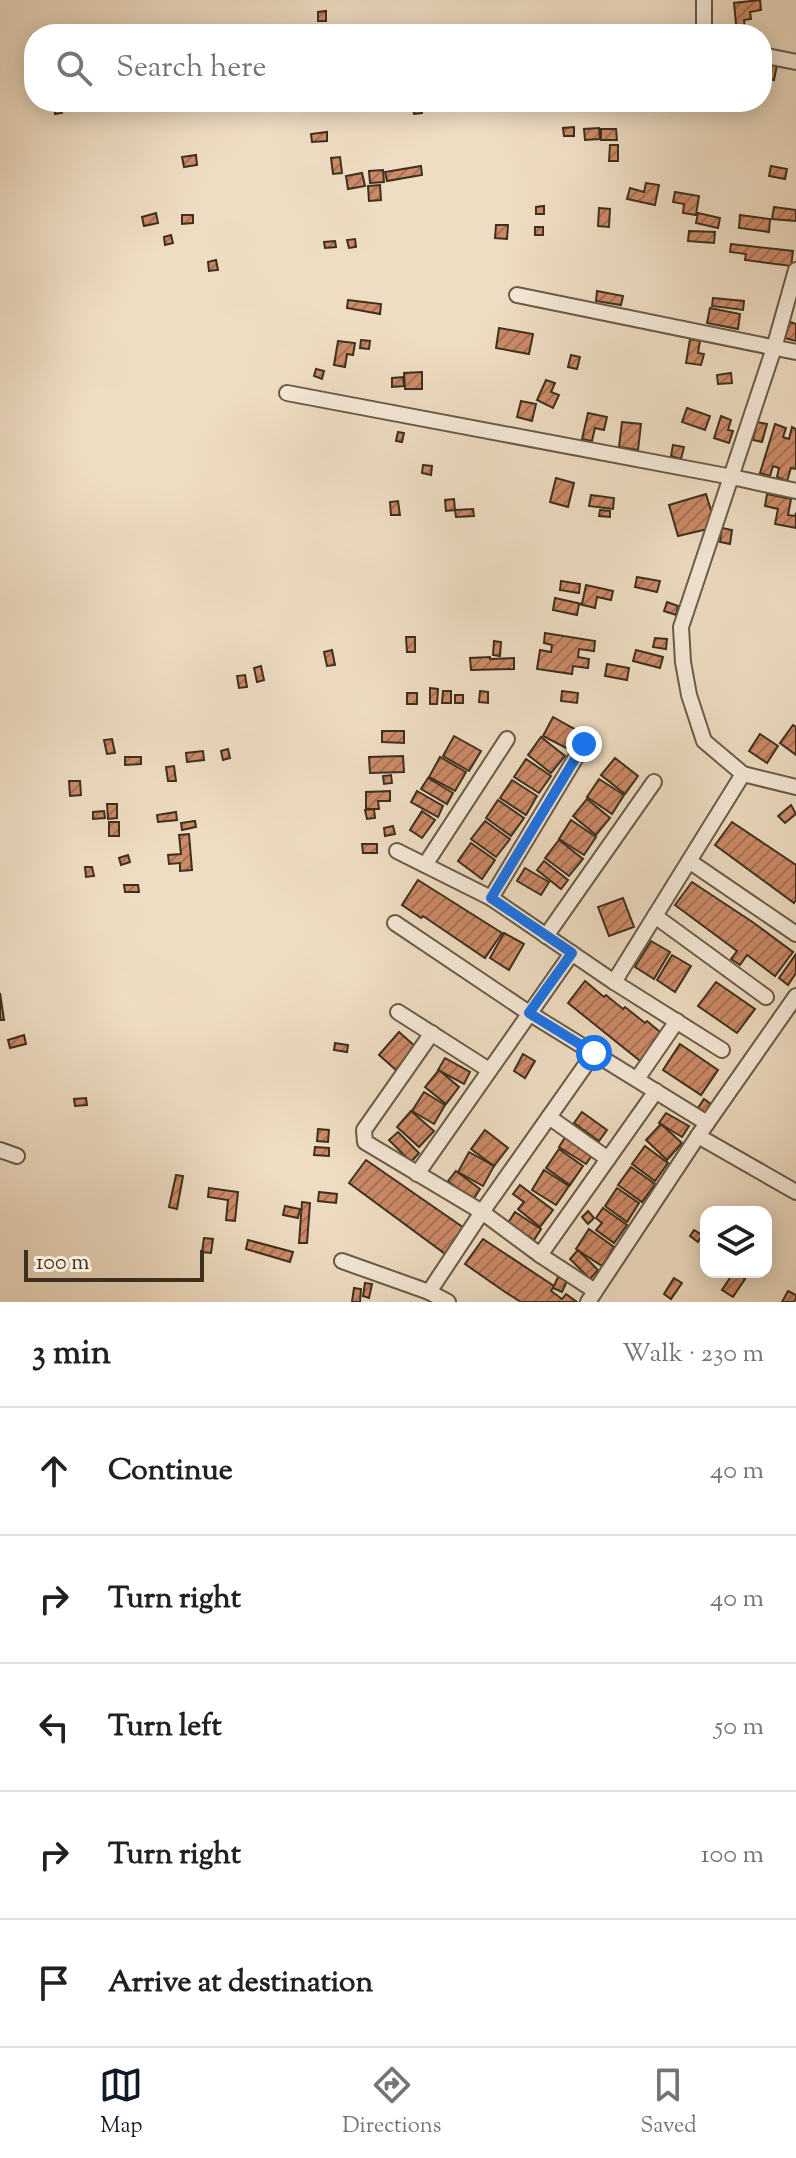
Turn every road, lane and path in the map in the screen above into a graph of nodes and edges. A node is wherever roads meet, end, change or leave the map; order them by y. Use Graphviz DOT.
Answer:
graph roads {
  1 [pos="704,0"];
  2 [pos="704,24"];
  3 [pos="772,57"];
  4 [pos="796,62"];
  5 [pos="796,270"];
  6 [pos="517,295"];
  7 [pos="774,348"];
  8 [pos="796,352"];
  9 [pos="287,393"];
  10 [pos="732,477"];
  11 [pos="796,491"];
  12 [pos="507,739"];
  13 [pos="584,744"];
  14 [pos="743,774"];
  15 [pos="654,782"];
  16 [pos="796,787"];
  17 [pos="397,851"];
  18 [pos="689,861"];
  19 [pos="425,865"];
  20 [pos="491,898"];
  21 [pos="655,916"];
  22 [pos="395,923"];
  23 [pos="796,934"];
  24 [pos="546,936"];
  25 [pos="572,953"];
  26 [pos="614,982"];
  27 [pos="796,996"];
  28 [pos="766,997"];
  29 [pos="398,1012"];
  30 [pos="529,1013"];
  31 [pos="677,1021"];
  32 [pos="432,1033"];
  33 [pos="722,1050"];
  34 [pos="594,1053"];
  35 [pos="489,1070"];
  36 [pos="637,1079"];
  37 [pos="656,1091"];
  38 [pos="549,1117"];
  39 [pos="707,1123"];
  40 [pos="698,1136"];
  41 [pos="0,1150"];
  42 [pos="17,1156"];
  43 [pos="608,1159"];
  44 [pos="417,1174"];
  45 [pos="796,1192"];
  46 [pos="482,1212"];
  47 [pos="540,1255"];
  48 [pos="342,1261"];
  49 [pos="429,1292"];
  50 [pos="591,1297"];
  51 [pos="448,1302"];
  1 -- 2 [label="street"];
  3 -- 4 [label="street"];
  5 -- 7 [label="street"];
  6 -- 7 [label="street"];
  7 -- 8 [label="street"];
  7 -- 10 [label="street"];
  9 -- 10 [label="street"];
  10 -- 11 [label="street"];
  10 -- 14 [label="street"];
  12 -- 19 [label="street"];
  13 -- 20 [label="street"];
  14 -- 16 [label="street"];
  14 -- 18 [label="street"];
  15 -- 24 [label="street"];
  17 -- 19 [label="street"];
  18 -- 21 [label="street"];
  18 -- 23 [label="street"];
  19 -- 20 [label="street"];
  20 -- 24 [label="street"];
  21 -- 26 [label="street"];
  21 -- 28 [label="street"];
  22 -- 30 [label="street"];
  24 -- 25 [label="street"];
  25 -- 26 [label="street"];
  25 -- 30 [label="street"];
  26 -- 31 [label="street"];
  27 -- 39 [label="street"];
  29 -- 32 [label="street"];
  30 -- 34 [label="street"];
  30 -- 35 [label="street"];
  31 -- 33 [label="street"];
  31 -- 36 [label="street"];
  32 -- 35 [label="street"];
  32 -- 44 [label="street"];
  34 -- 36 [label="street"];
  34 -- 38 [label="street"];
  35 -- 44 [label="street"];
  36 -- 37 [label="street"];
  37 -- 39 [label="street"];
  37 -- 43 [label="street"];
  38 -- 43 [label="street"];
  38 -- 46 [label="street"];
  39 -- 40 [label="street"];
  40 -- 45 [label="street"];
  40 -- 50 [label="street"];
  41 -- 42 [label="street"];
  43 -- 47 [label="street"];
  44 -- 46 [label="street"];
  46 -- 47 [label="street"];
  46 -- 49 [label="street"];
  47 -- 50 [label="street"];
  48 -- 49 [label="street"];
  49 -- 51 [label="street"];
}
